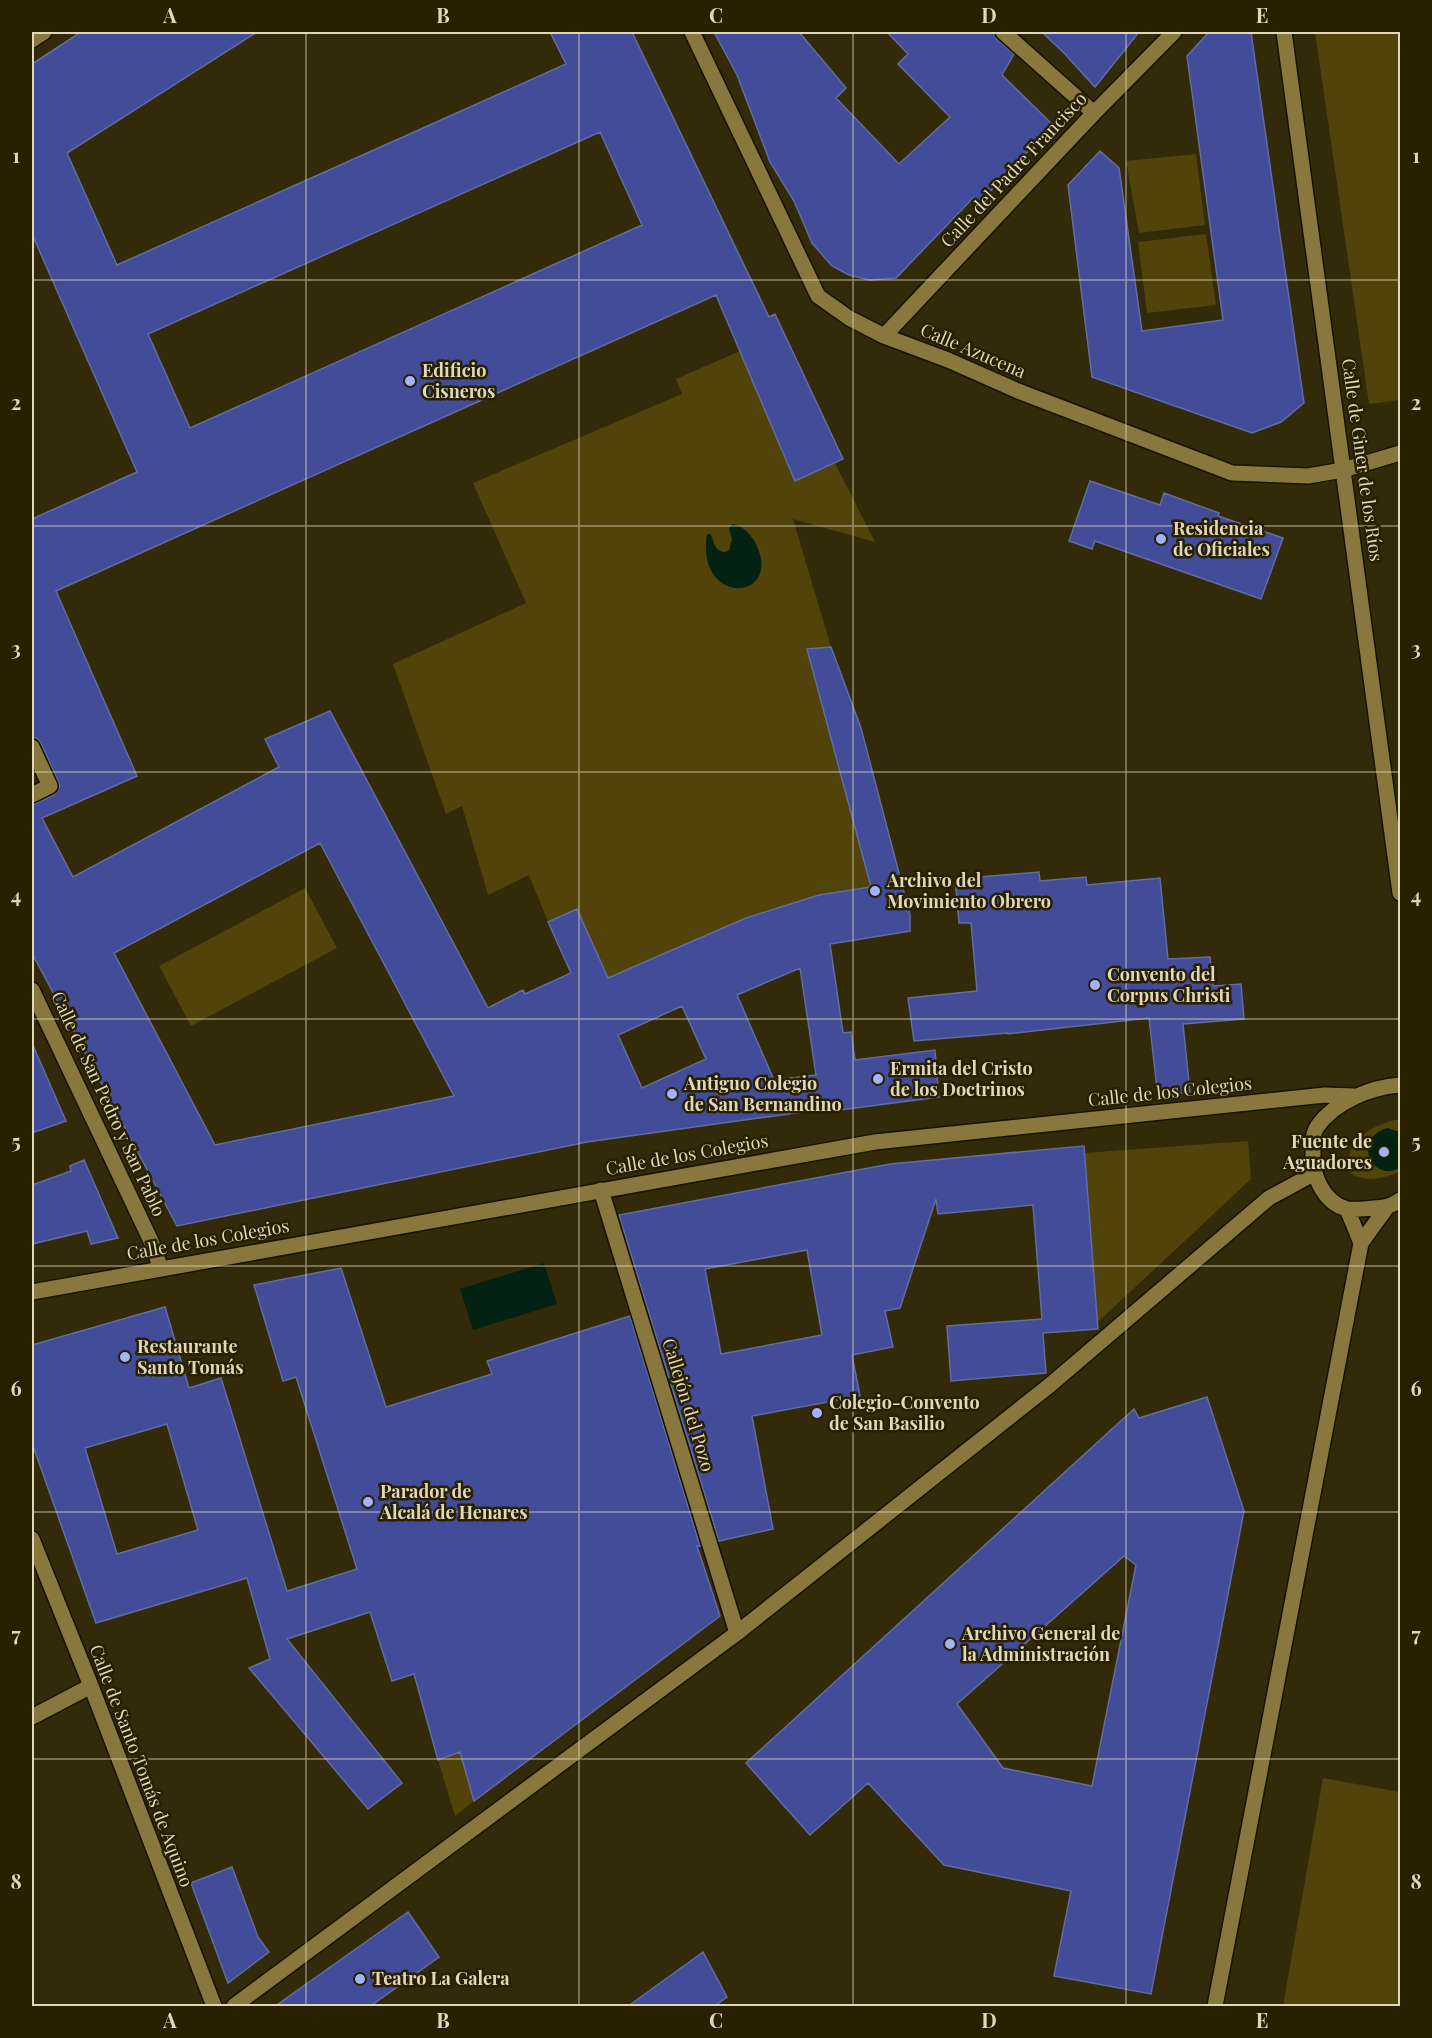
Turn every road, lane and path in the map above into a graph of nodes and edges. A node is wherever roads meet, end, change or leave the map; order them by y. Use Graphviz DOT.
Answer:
graph roads {
  1 [pos="44,32"];
  2 [pos="692,32"];
  3 [pos="1004,32"];
  4 [pos="1174,32"];
  5 [pos="1284,32"];
  6 [pos="32,40"];
  7 [pos="1094,113"];
  8 [pos="884,336"];
  9 [pos="1401,453"];
  10 [pos="1343,470"];
  11 [pos="32,747"];
  12 [pos="32,795"];
  13 [pos="1401,893"];
  14 [pos="32,990"];
  15 [pos="1401,1085"];
  16 [pos="1354,1096"];
  17 [pos="1315,1173"];
  18 [pos="601,1190"];
  19 [pos="1394,1203"];
  20 [pos="1347,1209"];
  21 [pos="1361,1243"];
  22 [pos="161,1269"];
  23 [pos="32,1292"];
  24 [pos="32,1539"];
  25 [pos="737,1633"];
  26 [pos="91,1686"];
  27 [pos="32,1717"];
  28 [pos="214,2007"];
  29 [pos="234,2007"];
  30 [pos="1215,2007"];
  1 -- 6 [label="street"];
  2 -- 8 [label="street, Calle Azucena"];
  3 -- 7 [label="street"];
  4 -- 7 [label="street, Calle del Padre Francisco"];
  5 -- 10 [label="street, Calle de Giner de los Ríos"];
  7 -- 8 [label="street, Calle del Padre Francisco"];
  8 -- 10 [label="street, Calle Azucena"];
  9 -- 10 [label="street, Calle Azucena"];
  10 -- 13 [label="street, Calle de Giner de los Ríos"];
  11 -- 12 [label="street"];
  14 -- 22 [label="street, Calle de San Pedro y San Pablo"];
  15 -- 16 [label="street"];
  16 -- 17 [label="street"];
  16 -- 18 [label="street, Calle de los Colegios"];
  17 -- 20 [label="street"];
  17 -- 25 [label="street"];
  18 -- 22 [label="street, Calle de los Colegios"];
  18 -- 25 [label="street, Callejón del Pozo"];
  19 -- 20 [label="street"];
  19 -- 21 [label="street"];
  20 -- 21 [label="street"];
  21 -- 30 [label="street"];
  22 -- 23 [label="street, Calle de los Colegios"];
  24 -- 26 [label="street, Calle de Santo Tomás de Aquino"];
  25 -- 29 [label="street"];
  26 -- 27 [label="street"];
  26 -- 28 [label="street, Calle de Santo Tomás de Aquino"];
}
